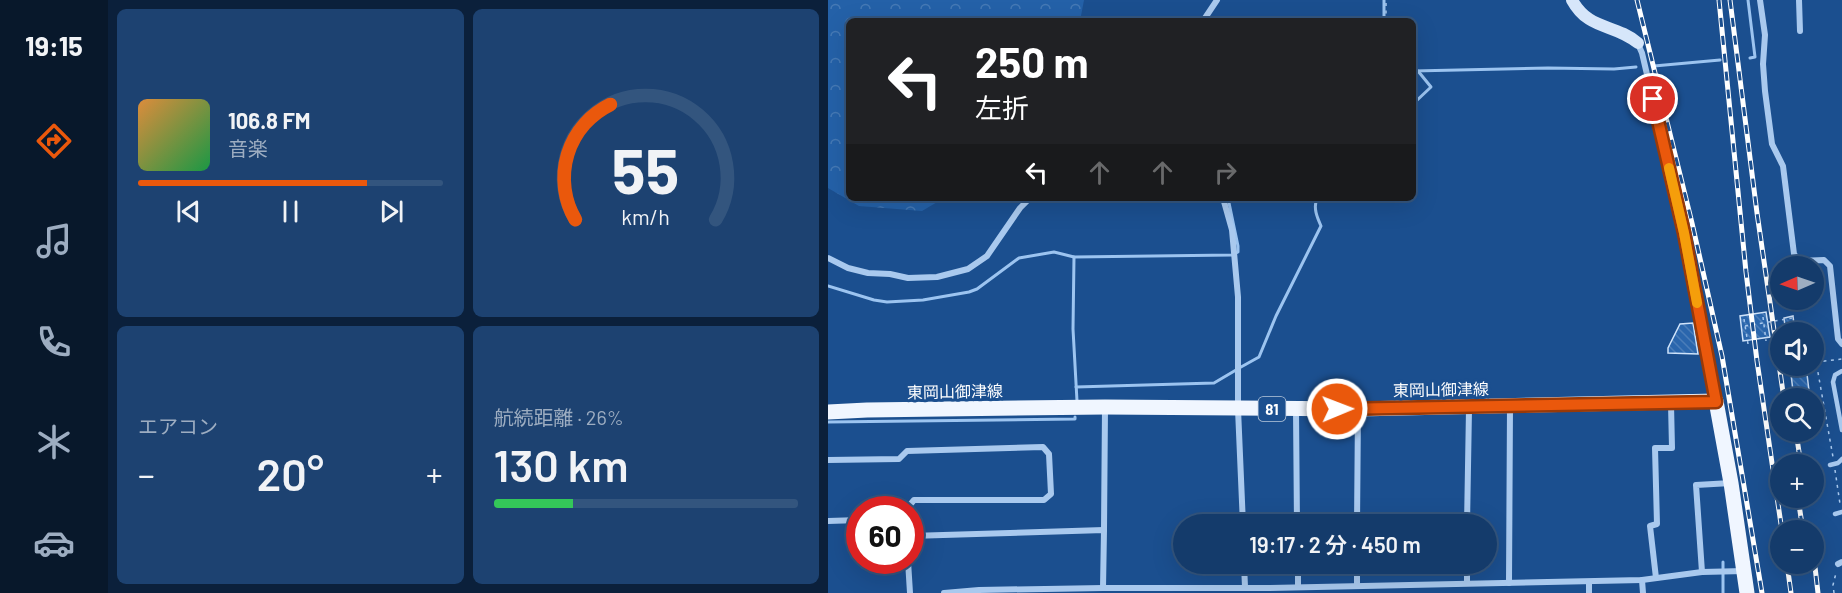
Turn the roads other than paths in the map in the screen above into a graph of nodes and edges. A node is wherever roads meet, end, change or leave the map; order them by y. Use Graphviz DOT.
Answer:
graph roads {
  1 [pos="1217,0"];
  2 [pos="1572,0"];
  3 [pos="1760,0"];
  4 [pos="1799,0"];
  5 [pos="1205,18"];
  6 [pos="1800,31"];
  7 [pos="1638,43"];
  8 [pos="1027,201"];
  9 [pos="1224,201"];
  10 [pos="1684,233"];
  11 [pos="828,258"];
  12 [pos="1842,344"];
  13 [pos="1842,371"];
  14 [pos="1716,402"];
  15 [pos="1840,403"];
  16 [pos="1671,404"];
  17 [pos="1468,406"];
  18 [pos="1510,406"];
  19 [pos="1105,407"];
  20 [pos="1238,409"];
  21 [pos="1296,409"];
  22 [pos="1358,409"];
  23 [pos="828,412"];
  24 [pos="1842,430"];
  25 [pos="1842,459"];
  26 [pos="828,460"];
  27 [pos="1832,465"];
  28 [pos="1731,483"];
  29 [pos="924,500"];
  30 [pos="1841,510"];
  31 [pos="1243,514"];
  32 [pos="1297,514"];
  33 [pos="1357,514"];
  34 [pos="1467,514"];
  35 [pos="1835,514"];
  36 [pos="828,520"];
  37 [pos="846,520"];
  38 [pos="1104,530"];
  39 [pos="924,536"];
  40 [pos="1744,571"];
  41 [pos="1702,572"];
  42 [pos="909,574"];
  43 [pos="1245,574"];
  44 [pos="1298,574"];
  45 [pos="1357,574"];
  46 [pos="1467,574"];
  47 [pos="1656,579"];
  48 [pos="1642,580"];
  49 [pos="1589,582"];
  50 [pos="1467,583"];
  51 [pos="1509,583"];
  52 [pos="1357,585"];
  53 [pos="1245,587"];
  54 [pos="1298,587"];
  55 [pos="1103,588"];
  56 [pos="1142,590"];
  57 [pos="1270,590"];
  58 [pos="910,593"];
  59 [pos="944,593"];
  60 [pos="1589,593"];
  61 [pos="1643,593"];
  62 [pos="1747,593"];
  1 -- 5 [label="street"];
  2 -- 7 [label="street"];
  3 -- 12 [label="street"];
  4 -- 6 [label="street"];
  7 -- 10 [label="street"];
  8 -- 11 [label="street"];
  9 -- 20 [label="street"];
  10 -- 14 [label="street"];
  13 -- 15 [label="lane"];
  14 -- 16 [label="main road, 東岡山御津線 / 81"];
  14 -- 28 [label="main road"];
  15 -- 24 [label="lane"];
  16 -- 18 [label="main road, 東岡山御津線 / 81"];
  16 -- 47 [label="street"];
  17 -- 18 [label="main road, 東岡山御津線 / 81"];
  17 -- 22 [label="main road, 東岡山御津線 / 81"];
  17 -- 34 [label="street"];
  18 -- 51 [label="street"];
  19 -- 20 [label="main road, 東岡山御津線 / 81"];
  19 -- 23 [label="main road, 東岡山御津線 / 81"];
  19 -- 38 [label="street"];
  20 -- 21 [label="main road, 東岡山御津線 / 81"];
  20 -- 31 [label="street"];
  21 -- 22 [label="main road, 東岡山御津線 / 81"];
  21 -- 32 [label="street"];
  22 -- 33 [label="street"];
  25 -- 27 [label="lane"];
  26 -- 29 [label="street"];
  28 -- 40 [label="main road"];
  28 -- 41 [label="street"];
  30 -- 35 [label="lane"];
  36 -- 37 [label="street"];
  38 -- 39 [label="street"];
  38 -- 55 [label="street"];
  40 -- 41 [label="street"];
  40 -- 62 [label="main road"];
  41 -- 47 [label="street"];
  42 -- 58 [label="street"];
  43 -- 53 [label="street"];
  44 -- 54 [label="street"];
  45 -- 52 [label="street"];
  46 -- 50 [label="street"];
  47 -- 48 [label="street"];
  48 -- 49 [label="street"];
  48 -- 61 [label="street"];
  49 -- 51 [label="street"];
  49 -- 60 [label="street"];
  50 -- 51 [label="street"];
  50 -- 52 [label="street"];
  52 -- 54 [label="street"];
  53 -- 56 [label="street"];
  53 -- 57 [label="street"];
  54 -- 57 [label="street"];
  55 -- 56 [label="street"];
  55 -- 59 [label="street"];
}
